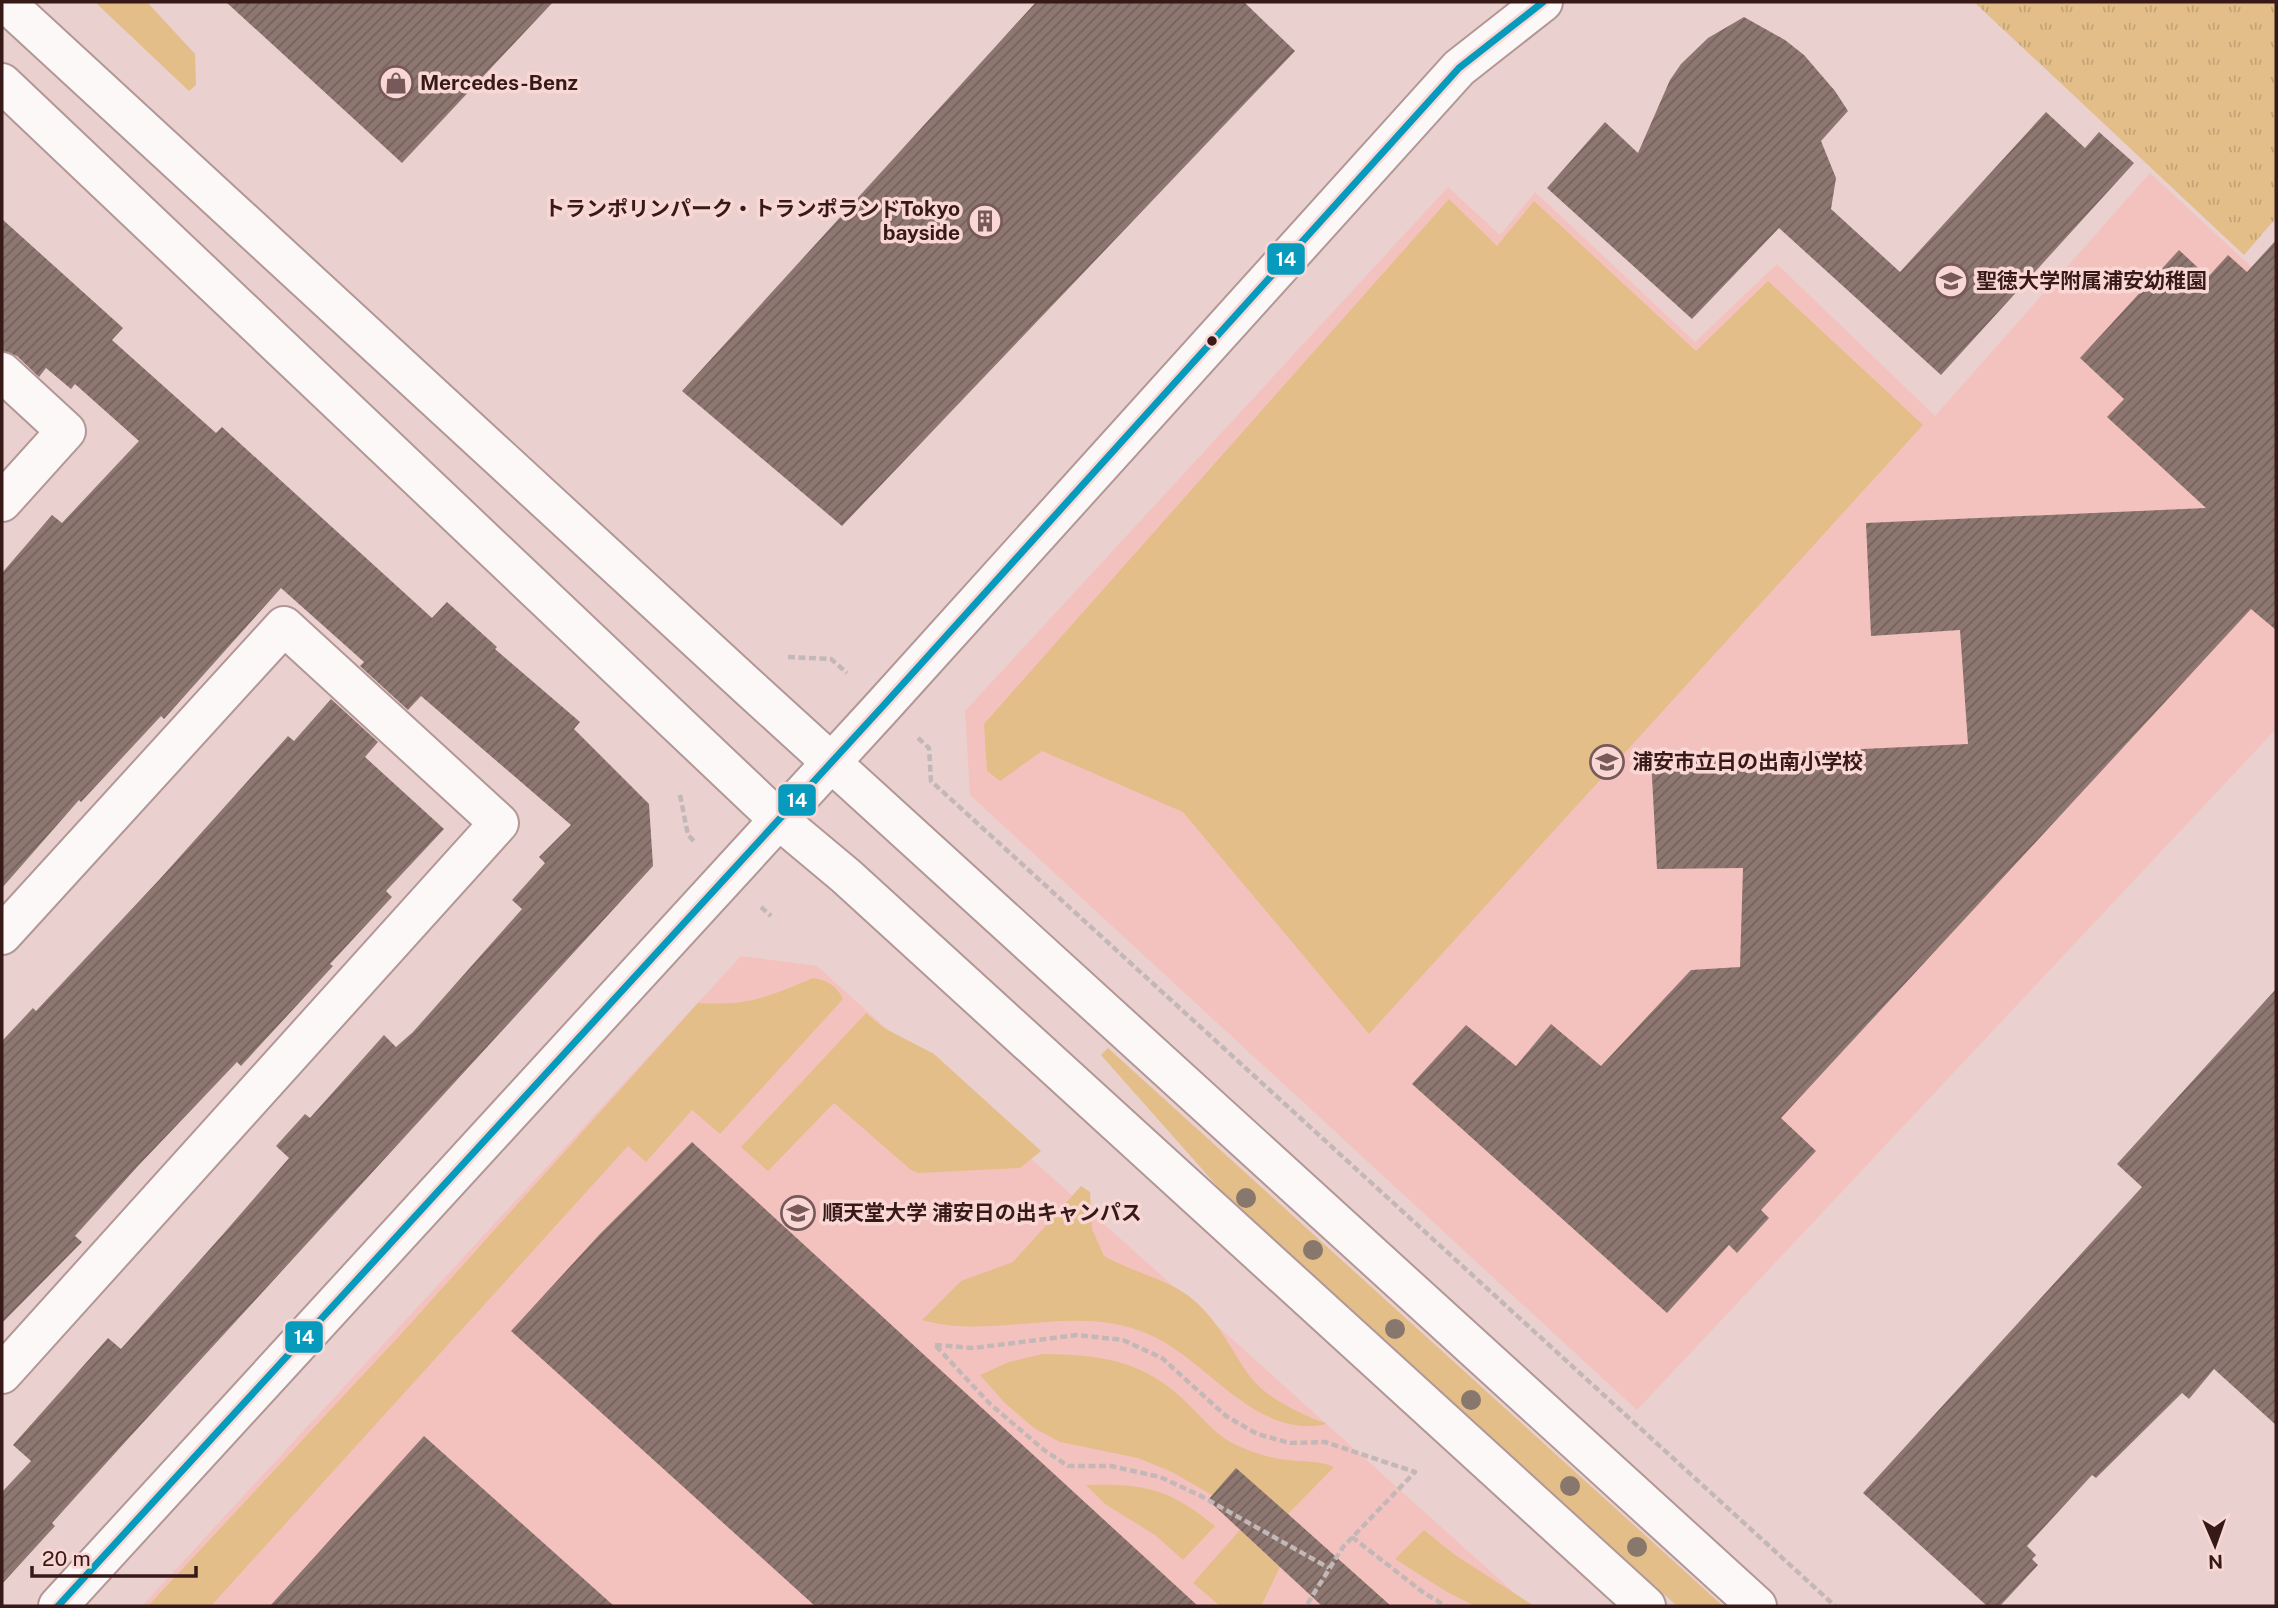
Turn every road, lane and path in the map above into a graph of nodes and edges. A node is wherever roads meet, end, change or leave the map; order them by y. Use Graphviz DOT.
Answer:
graph roads {
  1 [pos="5,2"];
  2 [pos="1543,2"];
  3 [pos="2,83"];
  4 [pos="2,372"];
  5 [pos="2,502"];
  6 [pos="832,762"];
  7 [pos="779,820"];
  8 [pos="2,935"];
  9 [pos="2,1374"];
  10 [pos="1352,1537"];
  11 [pos="1329,1569"];
  12 [pos="58,1606"];
  13 [pos="1306,1606"];
  14 [pos="1446,1606"];
  15 [pos="1646,1606"];
  16 [pos="1757,1606"];
  1 -- 6 [label="street"];
  2 -- 6 [label="street"];
  3 -- 7 [label="street"];
  4 -- 5 [label="street"];
  6 -- 7 [label="street"];
  6 -- 16 [label="street"];
  7 -- 12 [label="street"];
  7 -- 15 [label="street"];
  8 -- 9 [label="street"];
  10 -- 11 [label="path"];
  10 -- 11 [label="path"];
  10 -- 14 [label="path"];
  11 -- 13 [label="path"];
}
